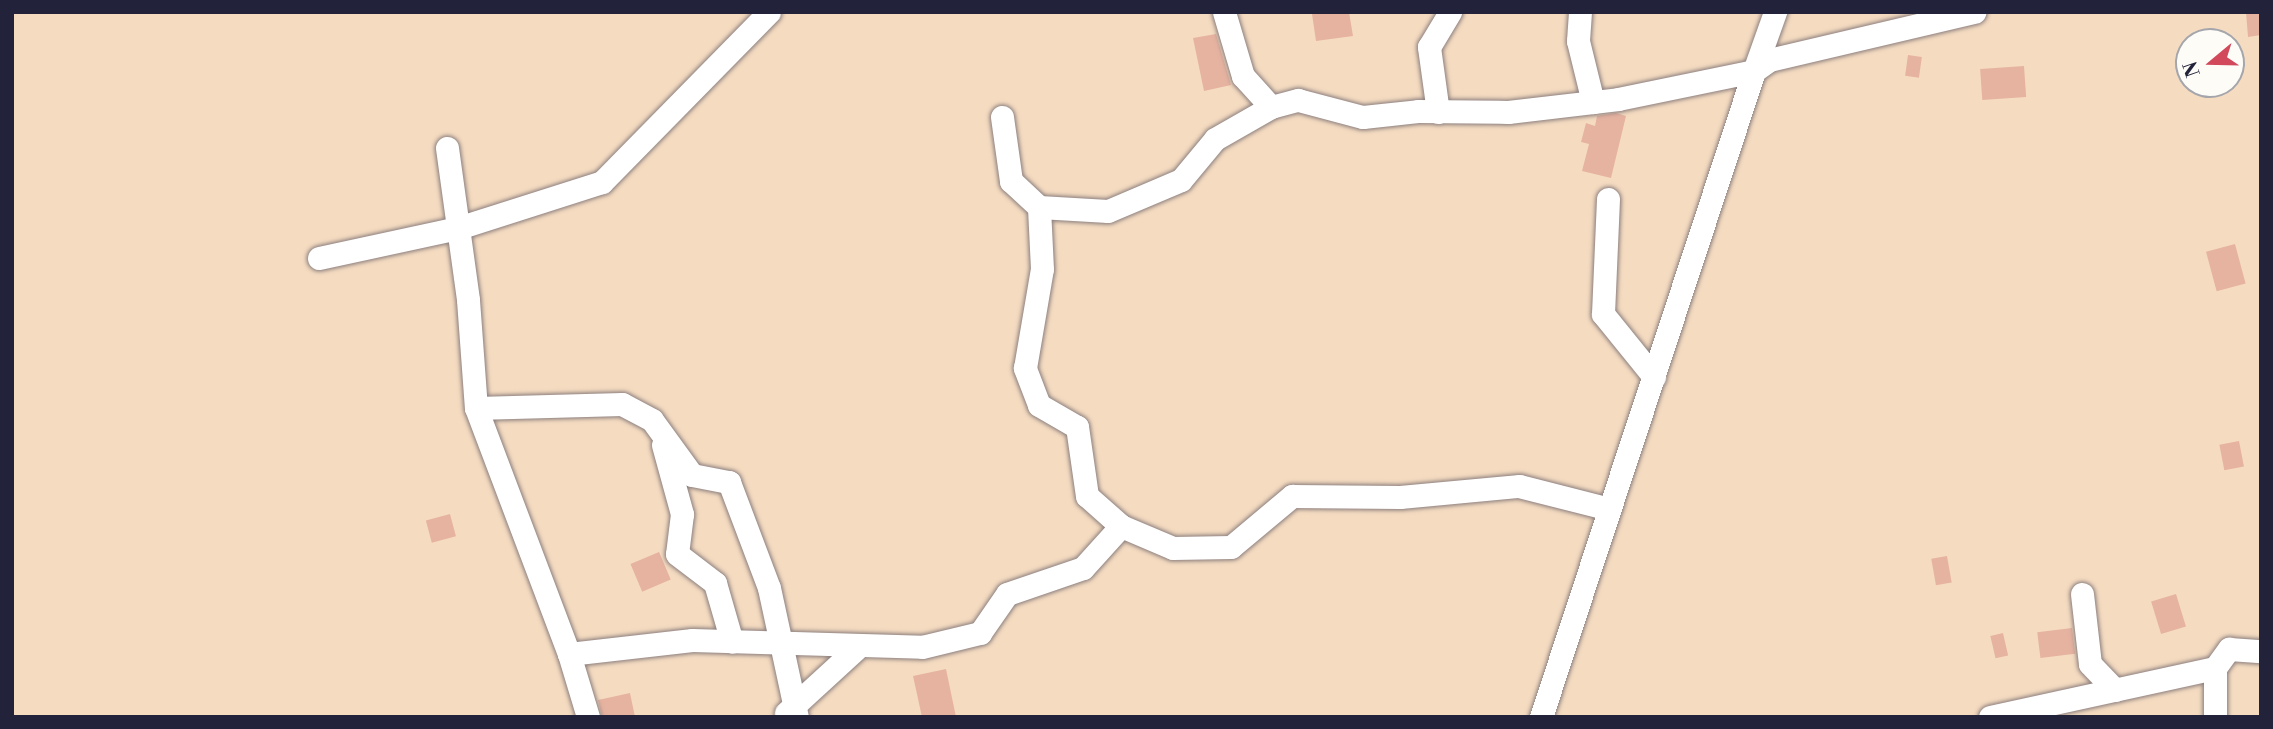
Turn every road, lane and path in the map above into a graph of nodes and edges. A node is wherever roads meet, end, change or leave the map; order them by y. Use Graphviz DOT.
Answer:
graph roads {
  1 [pos="769,12"];
  2 [pos="1224,12"];
  3 [pos="1450,12"];
  4 [pos="1580,12"];
  5 [pos="1775,12"];
  6 [pos="1974,12"];
  7 [pos="1754,71"];
  8 [pos="1594,102"];
  9 [pos="1271,107"];
  10 [pos="1438,111"];
  11 [pos="1002,117"];
  12 [pos="447,148"];
  13 [pos="1608,199"];
  14 [pos="1039,207"];
  15 [pos="458,228"];
  16 [pos="319,258"];
  17 [pos="1654,377"];
  18 [pos="476,408"];
  19 [pos="659,430"];
  20 [pos="1609,509"];
  21 [pos="1121,526"];
  22 [pos="2082,594"];
  23 [pos="732,642"];
  24 [pos="780,644"];
  25 [pos="859,647"];
  26 [pos="2261,651"];
  27 [pos="569,654"];
  28 [pos="2215,668"];
  29 [pos="2115,690"];
  30 [pos="2043,711"];
  31 [pos="791,713"];
  32 [pos="588,717"];
  33 [pos="1541,717"];
  34 [pos="1990,717"];
  35 [pos="2215,717"];
  1 -- 15 [label="street"];
  2 -- 9 [label="street"];
  3 -- 10 [label="street"];
  4 -- 8 [label="street"];
  5 -- 7 [label="street"];
  6 -- 7 [label="street"];
  7 -- 8 [label="street"];
  7 -- 17 [label="street"];
  8 -- 10 [label="street"];
  9 -- 10 [label="street"];
  9 -- 14 [label="street"];
  11 -- 14 [label="street"];
  12 -- 15 [label="street"];
  13 -- 17 [label="street"];
  14 -- 21 [label="street"];
  15 -- 16 [label="street"];
  15 -- 18 [label="street"];
  17 -- 20 [label="street"];
  18 -- 19 [label="street"];
  18 -- 27 [label="street"];
  19 -- 23 [label="street"];
  19 -- 24 [label="street"];
  20 -- 21 [label="street"];
  20 -- 33 [label="street"];
  21 -- 25 [label="street"];
  22 -- 29 [label="street"];
  23 -- 24 [label="street"];
  23 -- 27 [label="street"];
  24 -- 25 [label="street"];
  24 -- 31 [label="street"];
  25 -- 31 [label="street"];
  26 -- 28 [label="street"];
  27 -- 32 [label="street"];
  28 -- 29 [label="street"];
  28 -- 35 [label="street"];
  29 -- 30 [label="street"];
  30 -- 34 [label="street"];
}
